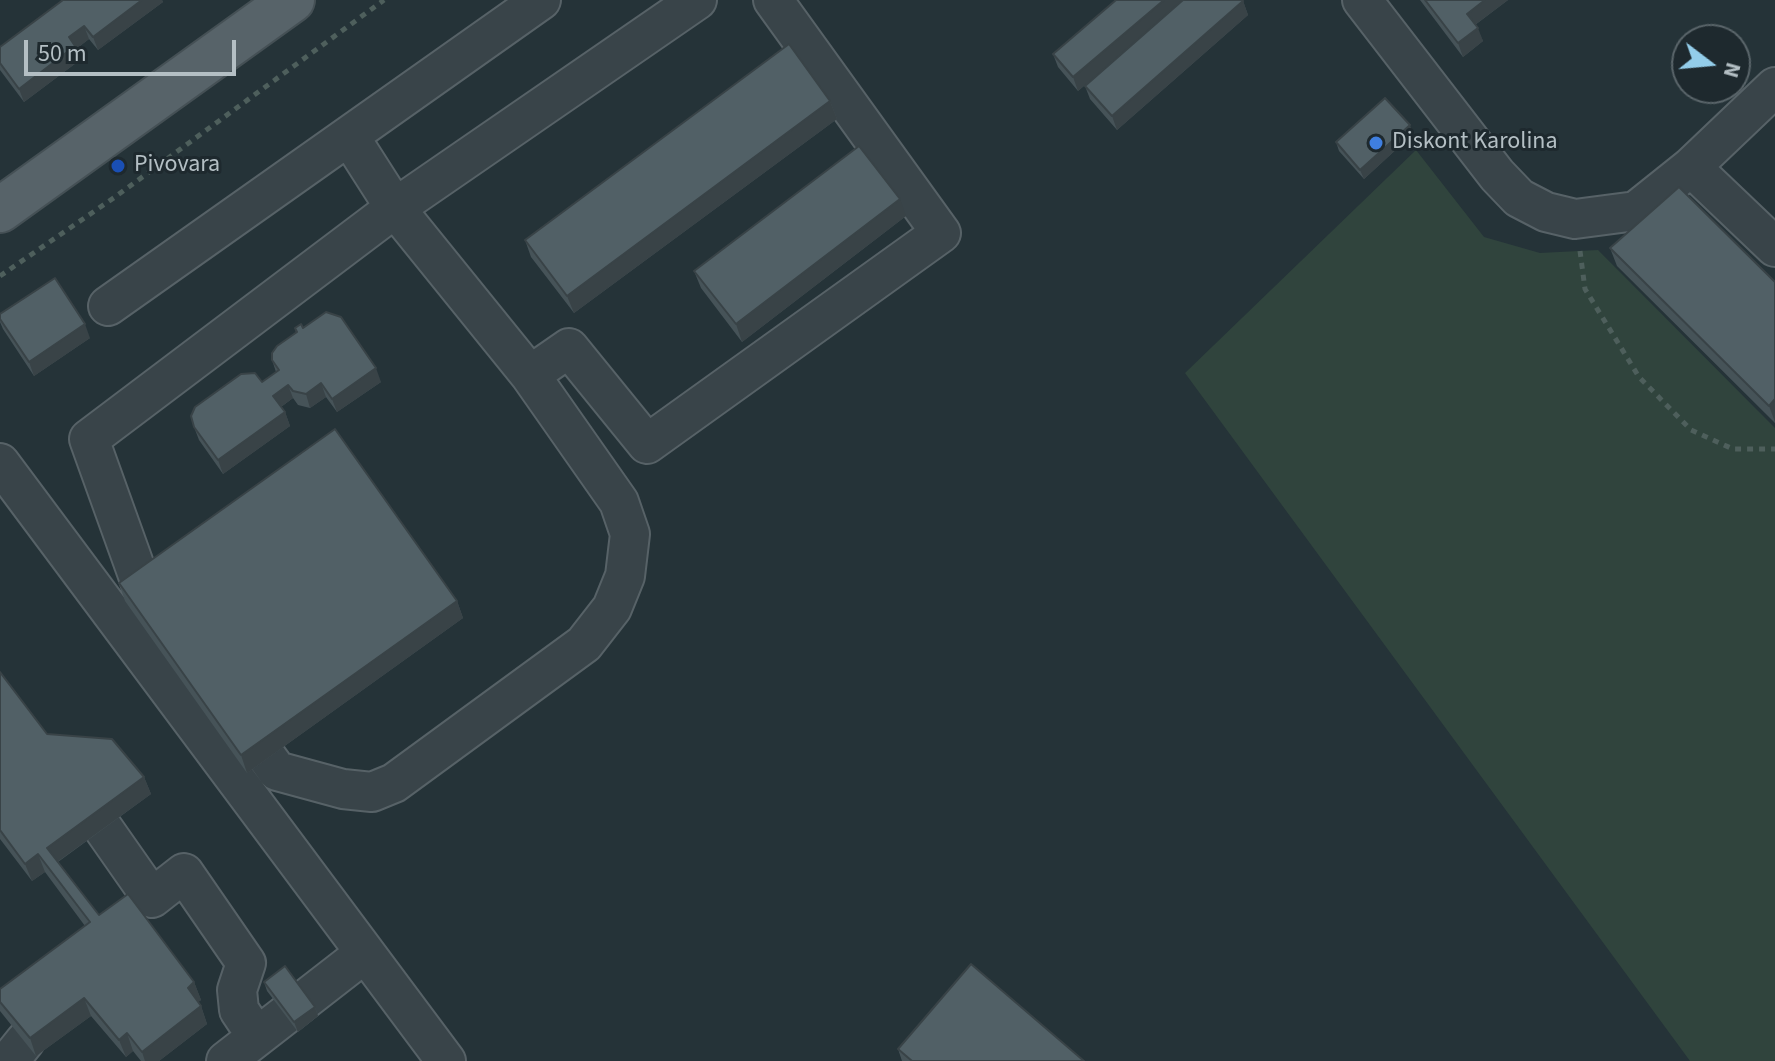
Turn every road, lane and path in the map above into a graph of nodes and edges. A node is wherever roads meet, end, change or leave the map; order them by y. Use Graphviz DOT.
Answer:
graph roads {
  1 [pos="292,0"];
  2 [pos="384,0"];
  3 [pos="541,0"];
  4 [pos="697,0"];
  5 [pos="773,0"];
  6 [pos="1362,0"];
  7 [pos="1775,87"];
  8 [pos="349,136"];
  9 [pos="1691,167"];
  10 [pos="395,208"];
  11 [pos="0,210"];
  12 [pos="1575,219"];
  13 [pos="1775,247"];
  14 [pos="0,276"];
  15 [pos="108,306"];
  16 [pos="530,375"];
  17 [pos="1775,449"];
  18 [pos="0,463"];
  19 [pos="103,828"];
  20 [pos="365,953"];
  21 [pos="257,1037"];
  22 [pos="226,1061"];
  23 [pos="446,1061"];
  1 -- 11 [label="main road"];
  2 -- 14 [label="path"];
  3 -- 8 [label="lane"];
  4 -- 10 [label="lane"];
  5 -- 16 [label="lane"];
  6 -- 12 [label="lane"];
  7 -- 9 [label="lane"];
  8 -- 10 [label="lane"];
  8 -- 15 [label="lane"];
  9 -- 12 [label="lane"];
  9 -- 13 [label="lane"];
  10 -- 16 [label="lane"];
  10 -- 16 [label="lane"];
  12 -- 17 [label="path"];
  18 -- 20 [label="lane"];
  19 -- 21 [label="lane"];
  20 -- 21 [label="lane"];
  20 -- 23 [label="lane"];
  21 -- 22 [label="lane"];
}
